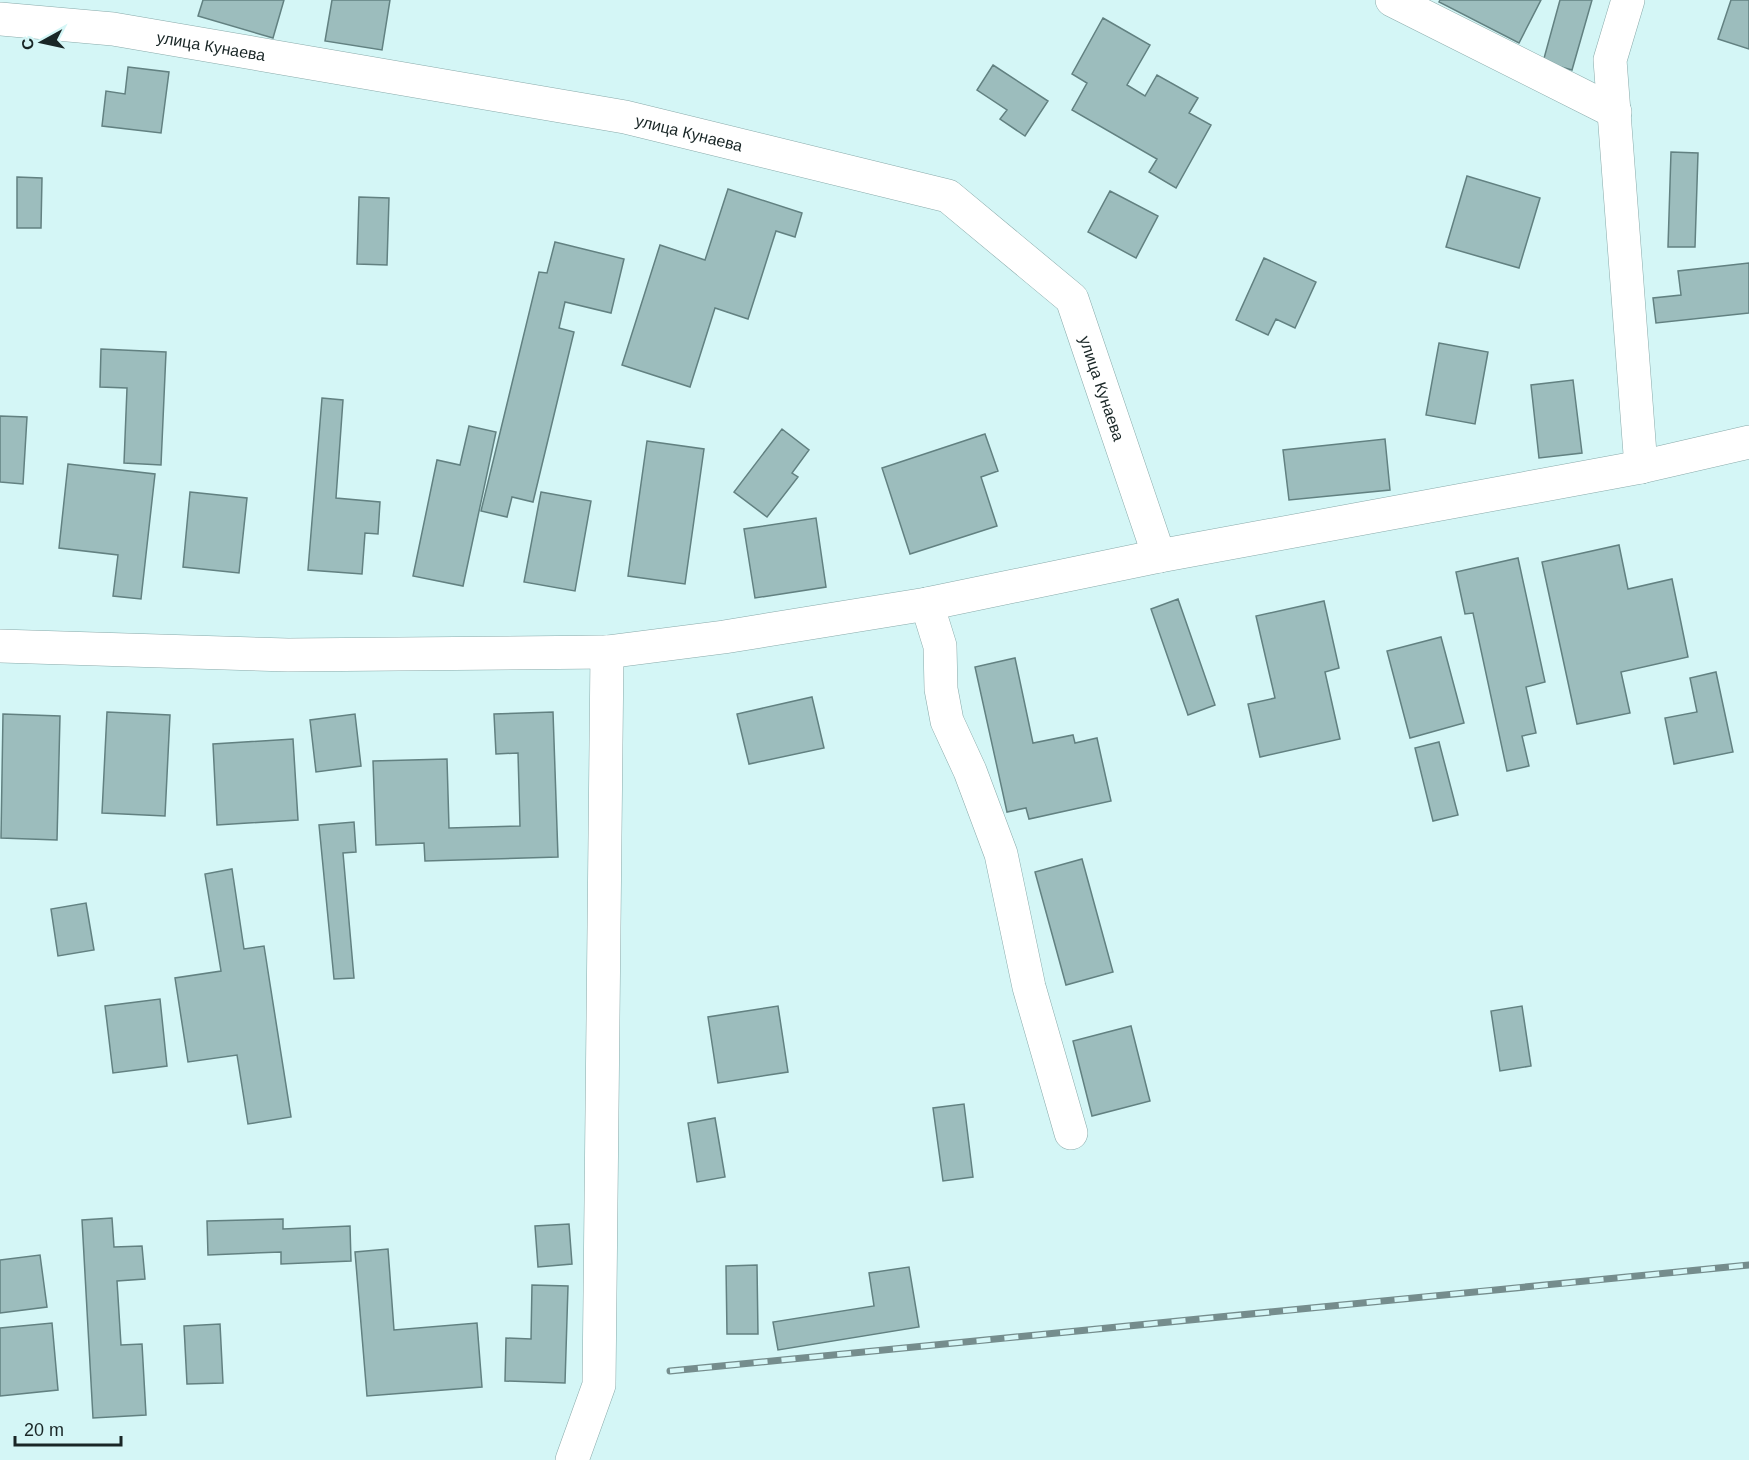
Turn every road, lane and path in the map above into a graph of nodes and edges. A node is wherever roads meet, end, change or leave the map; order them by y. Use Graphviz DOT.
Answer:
graph roads {
  1 [pos="1392,0"];
  2 [pos="1628,0"];
  3 [pos="0,19"];
  4 [pos="1615,112"];
  5 [pos="1749,442"];
  6 [pos="1641,467"];
  7 [pos="1159,556"];
  8 [pos="927,604"];
  9 [pos="0,646"];
  10 [pos="607,652"];
  11 [pos="1071,1133"];
  12 [pos="572,1460"];
  1 -- 4 [label="street"];
  2 -- 4 [label="street"];
  3 -- 7 [label="street, улица Кунаева"];
  4 -- 6 [label="street"];
  5 -- 6 [label="street"];
  6 -- 7 [label="street"];
  7 -- 8 [label="street"];
  8 -- 10 [label="street"];
  8 -- 11 [label="street"];
  9 -- 10 [label="street"];
  10 -- 12 [label="street"];
}
